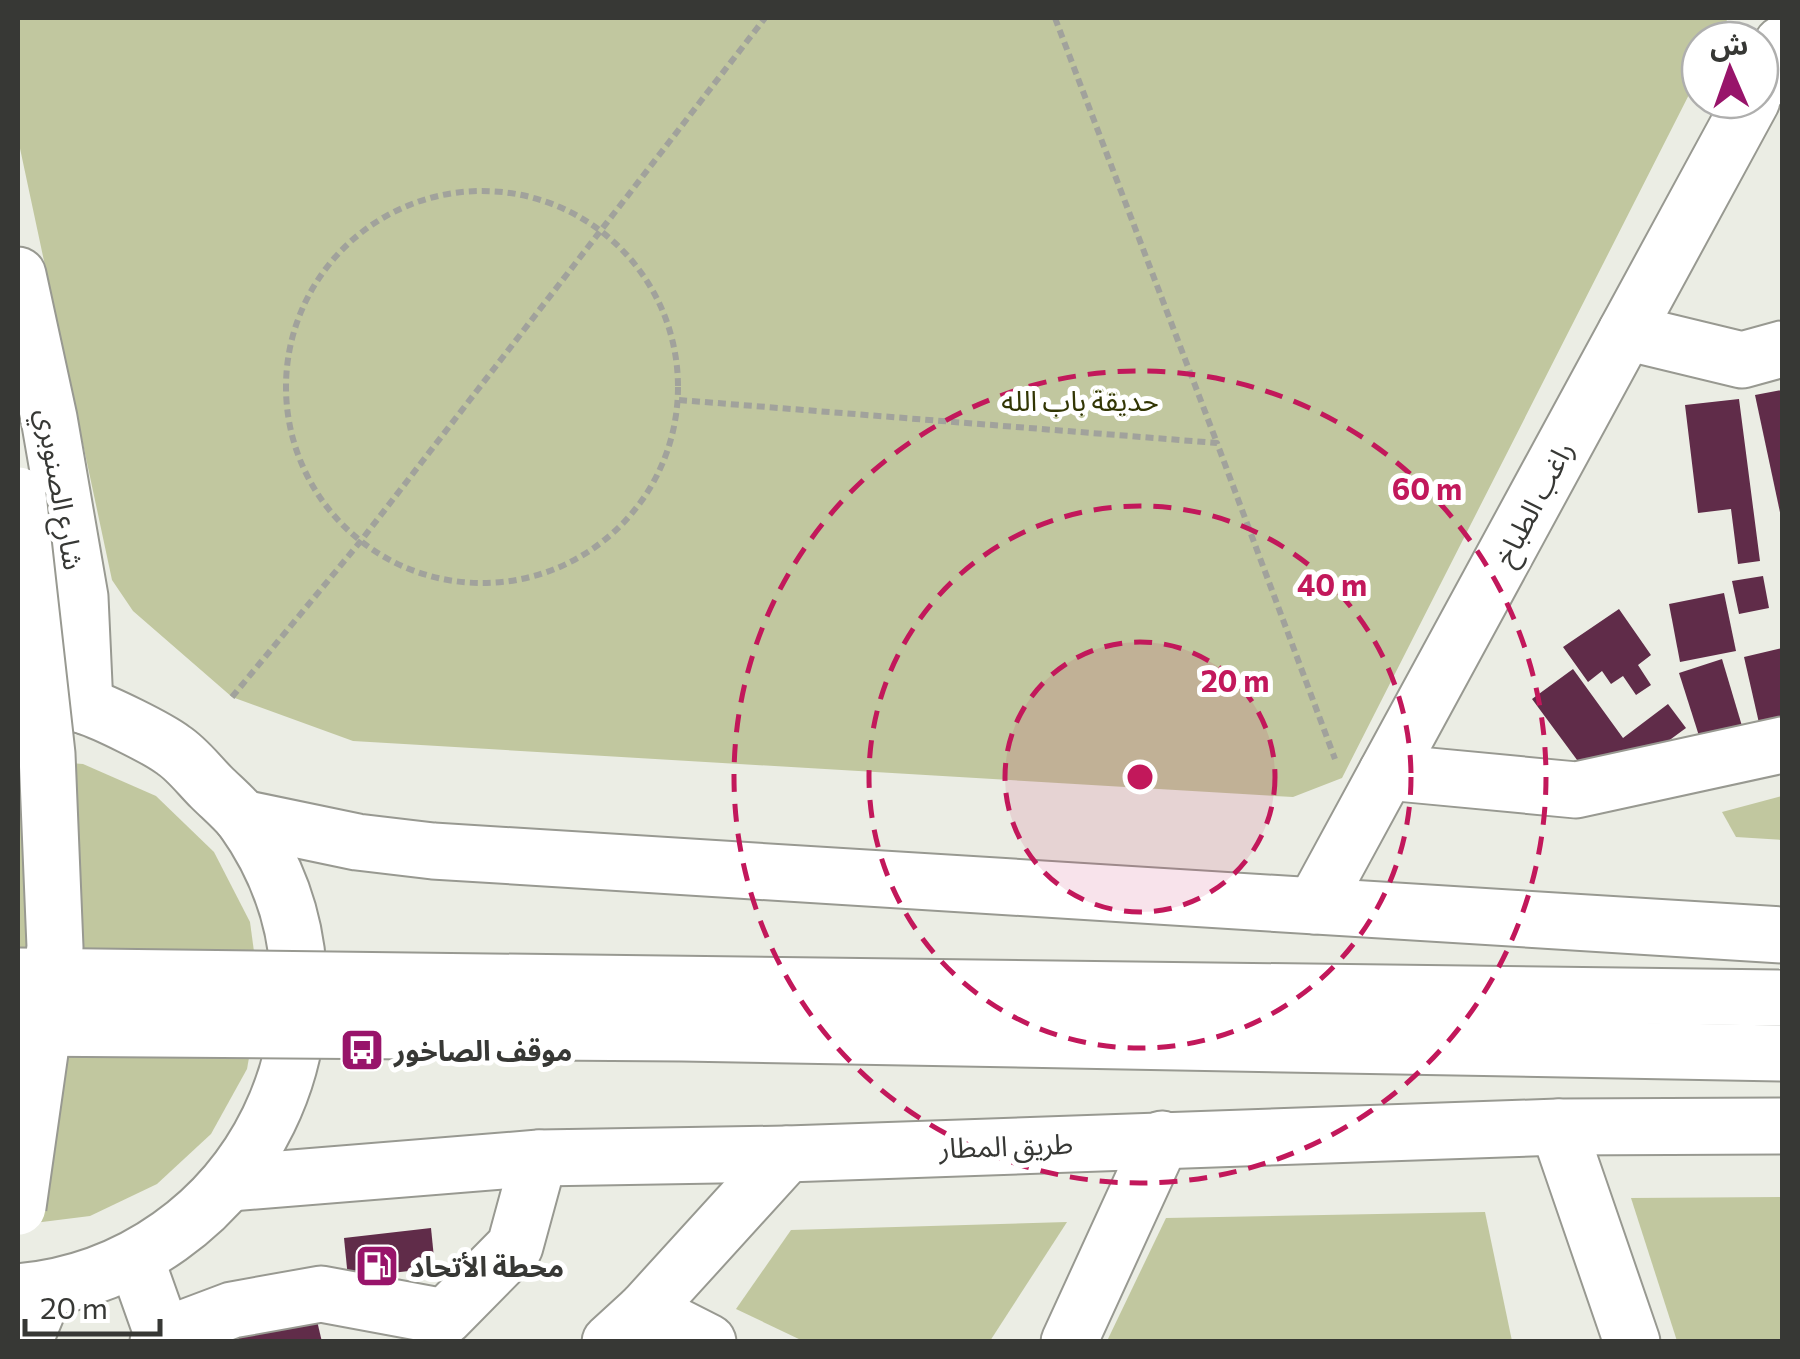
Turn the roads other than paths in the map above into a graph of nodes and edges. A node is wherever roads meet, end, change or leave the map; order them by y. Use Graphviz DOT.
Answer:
graph roads {
  1 [pos="1741,120"];
  2 [pos="18,275"];
  3 [pos="1626,332"];
  4 [pos="1782,350"];
  5 [pos="33,421"];
  6 [pos="18,495"];
  7 [pos="18,696"];
  8 [pos="85,706"];
  9 [pos="1782,745"];
  10 [pos="1376,792"];
  11 [pos="242,818"];
  12 [pos="1314,906"];
  13 [pos="1782,935"];
  14 [pos="18,976"];
  15 [pos="1782,998"];
  16 [pos="18,1028"];
  17 [pos="1782,1053"];
  18 [pos="1782,1126"];
  19 [pos="1558,1127"];
  20 [pos="1162,1139"];
  21 [pos="787,1154"];
  22 [pos="539,1158"];
  23 [pos="230,1184"];
  24 [pos="18,1207"];
  25 [pos="136,1260"];
  26 [pos="32,1290"];
  27 [pos="628,1326"];
  28 [pos="161,1339"];
  29 [pos="24,1342"];
  30 [pos="708,1342"];
  31 [pos="1069,1342"];
  32 [pos="1632,1342"];
  1 -- 3 [label="main road, راغب الطباخ"];
  2 -- 5 [label="main road, شارع الصنوبري"];
  3 -- 4 [label="main road"];
  3 -- 10 [label="main road, راغب الطباخ"];
  5 -- 8 [label="main road, شارع الصنوبري"];
  6 -- 24 [label="main road, bridge"];
  7 -- 8 [label="main road"];
  8 -- 11 [label="main road"];
  9 -- 10 [label="main road"];
  10 -- 12 [label="main road, راغب الطباخ"];
  11 -- 12 [label="main road"];
  11 -- 23 [label="main road"];
  12 -- 13 [label="main road"];
  14 -- 15 [label="main road, bridge"];
  16 -- 17 [label="main road, bridge"];
  18 -- 19 [label="main road, طريق المطار"];
  19 -- 20 [label="main road, طريق المطار"];
  19 -- 32 [label="main road"];
  20 -- 21 [label="main road, طريق المطار"];
  20 -- 31 [label="main road"];
  21 -- 22 [label="main road, طريق المطار"];
  21 -- 27 [label="main road"];
  22 -- 23 [label="main road, طريق المطار"];
  22 -- 28 [label="main road"];
  23 -- 25 [label="main road"];
  25 -- 26 [label="main road"];
  25 -- 28 [label="main road"];
  26 -- 29 [label="main road"];
  27 -- 30 [label="main road"];
}
